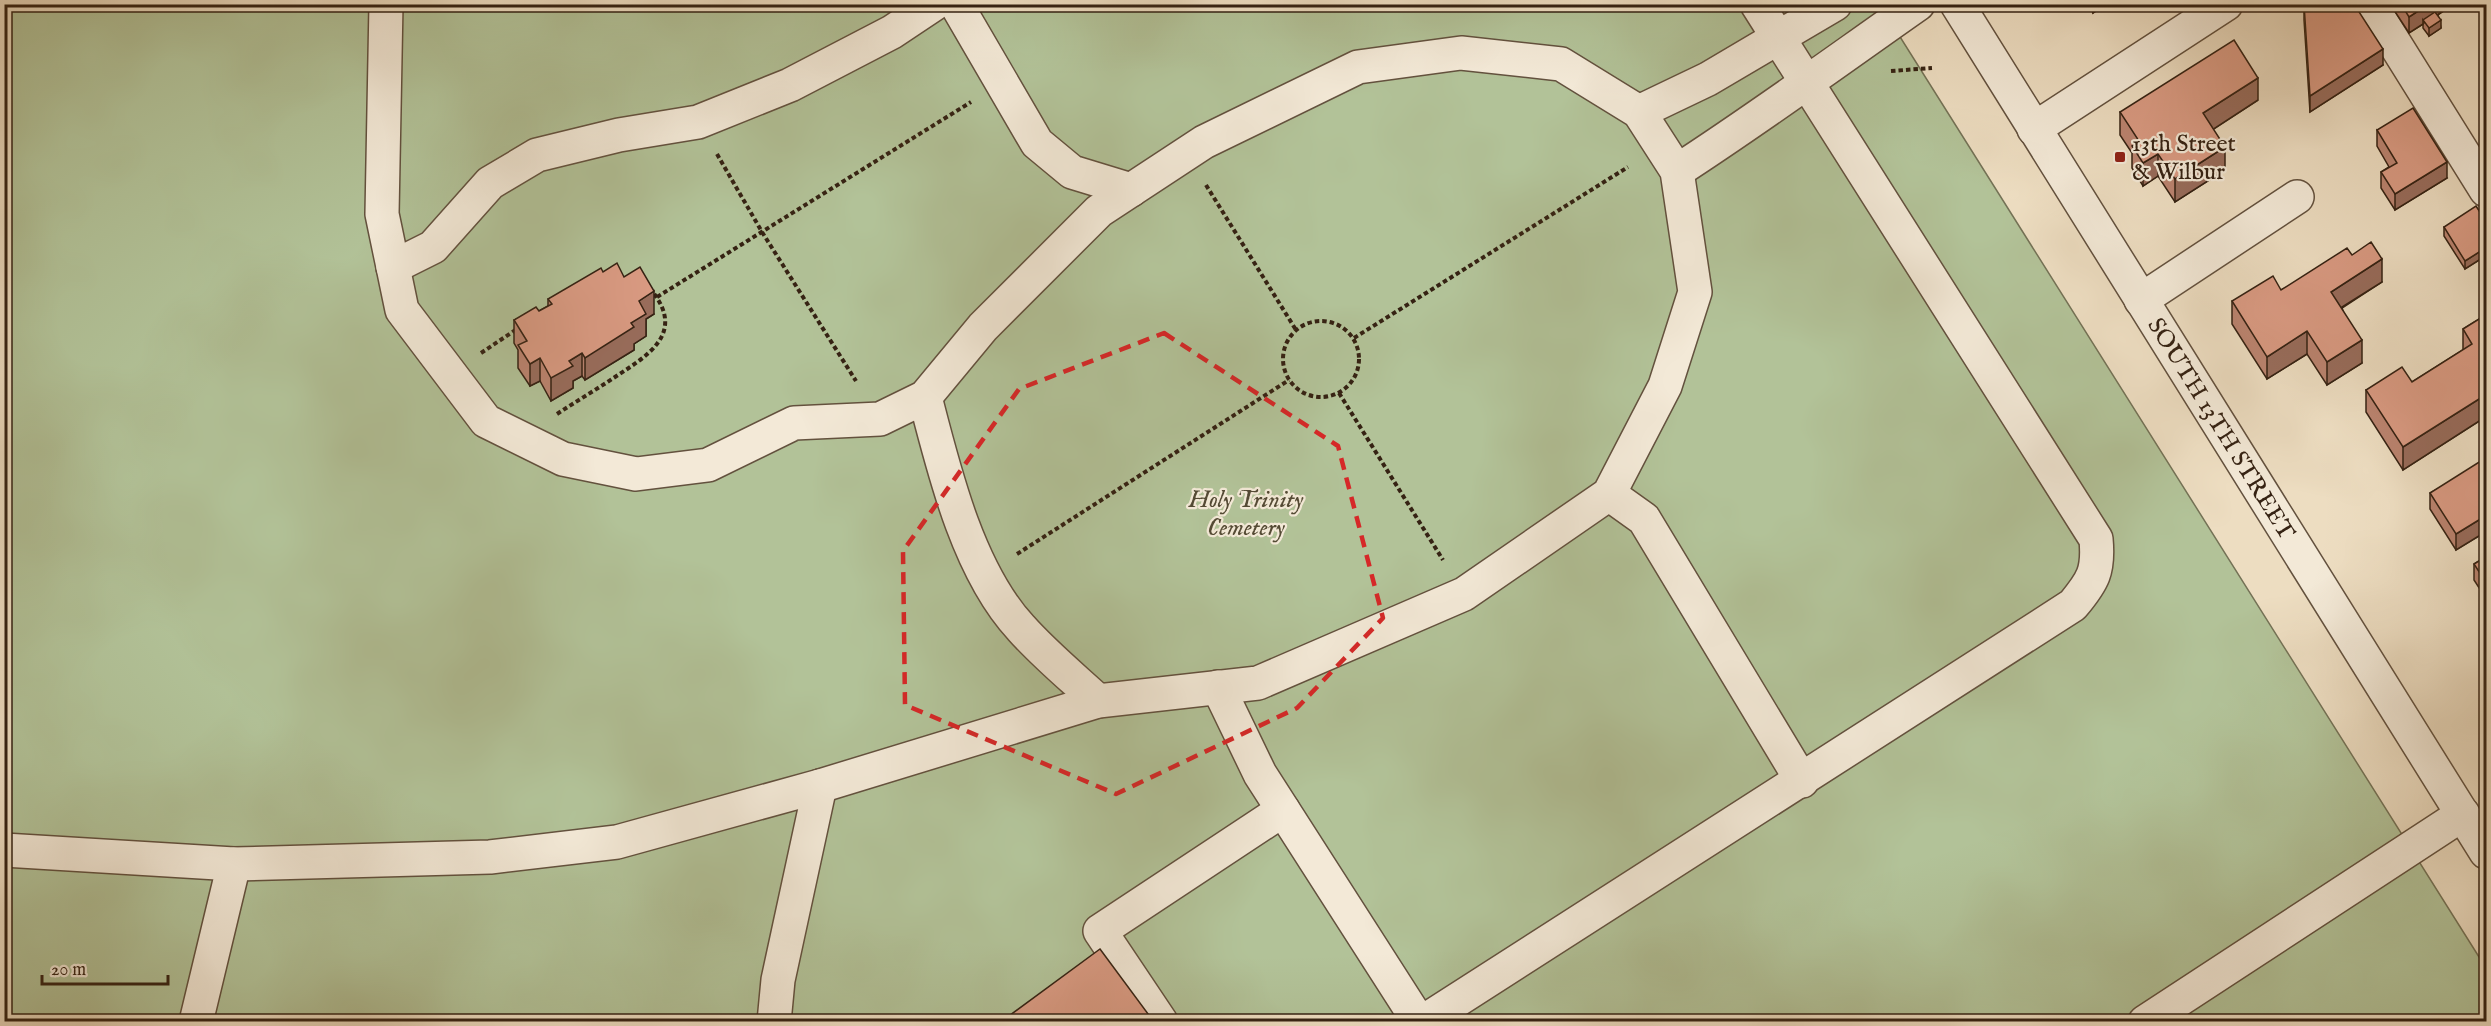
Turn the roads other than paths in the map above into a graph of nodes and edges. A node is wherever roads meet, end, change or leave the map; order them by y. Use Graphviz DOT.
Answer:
graph roads {
  1 [pos="387,4"];
  2 [pos="934,4"];
  3 [pos="956,4"];
  4 [pos="1757,4"];
  5 [pos="1835,4"];
  6 [pos="1918,4"];
  7 [pos="1957,4"];
  8 [pos="2226,4"];
  9 [pos="2370,4"];
  10 [pos="1778,38"];
  11 [pos="1805,82"];
  12 [pos="1639,112"];
  13 [pos="2034,129"];
  14 [pos="1669,158"];
  15 [pos="1131,190"];
  16 [pos="2487,190"];
  17 [pos="2297,197"];
  18 [pos="393,267"];
  19 [pos="2141,300"];
  20 [pos="925,397"];
  21 [pos="1609,494"];
  22 [pos="1218,687"];
  23 [pos="1098,701"];
  24 [pos="1802,781"];
  25 [pos="820,786"];
  26 [pos="1283,810"];
  27 [pos="2463,814"];
  28 [pos="12,850"];
  29 [pos="2487,852"];
  30 [pos="234,864"];
  31 [pos="196,1022"];
  32 [pos="774,1022"];
  33 [pos="1161,1022"];
  34 [pos="1421,1022"];
  35 [pos="2145,1022"];
  1 -- 18 [label="street"];
  2 -- 18 [label="street"];
  3 -- 15 [label="street"];
  4 -- 10 [label="street"];
  5 -- 10 [label="street"];
  6 -- 11 [label="street"];
  7 -- 13 [label="street, SOUTH 13TH STREET"];
  8 -- 13 [label="street"];
  9 -- 16 [label="street"];
  10 -- 11 [label="street"];
  10 -- 12 [label="street"];
  11 -- 14 [label="street"];
  11 -- 24 [label="street"];
  12 -- 14 [label="street"];
  12 -- 15 [label="street"];
  13 -- 19 [label="street, SOUTH 13TH STREET"];
  14 -- 21 [label="street"];
  15 -- 20 [label="street"];
  17 -- 19 [label="street"];
  18 -- 20 [label="street"];
  19 -- 27 [label="street, SOUTH 13TH STREET"];
  20 -- 23 [label="street"];
  21 -- 22 [label="street"];
  21 -- 24 [label="street"];
  22 -- 23 [label="street"];
  22 -- 26 [label="street"];
  23 -- 25 [label="street"];
  24 -- 34 [label="street"];
  25 -- 30 [label="street"];
  25 -- 32 [label="street"];
  26 -- 33 [label="street"];
  26 -- 34 [label="street"];
  27 -- 29 [label="street, SOUTH 13TH STREET"];
  27 -- 35 [label="street"];
  28 -- 30 [label="street"];
  30 -- 31 [label="street"];
}
